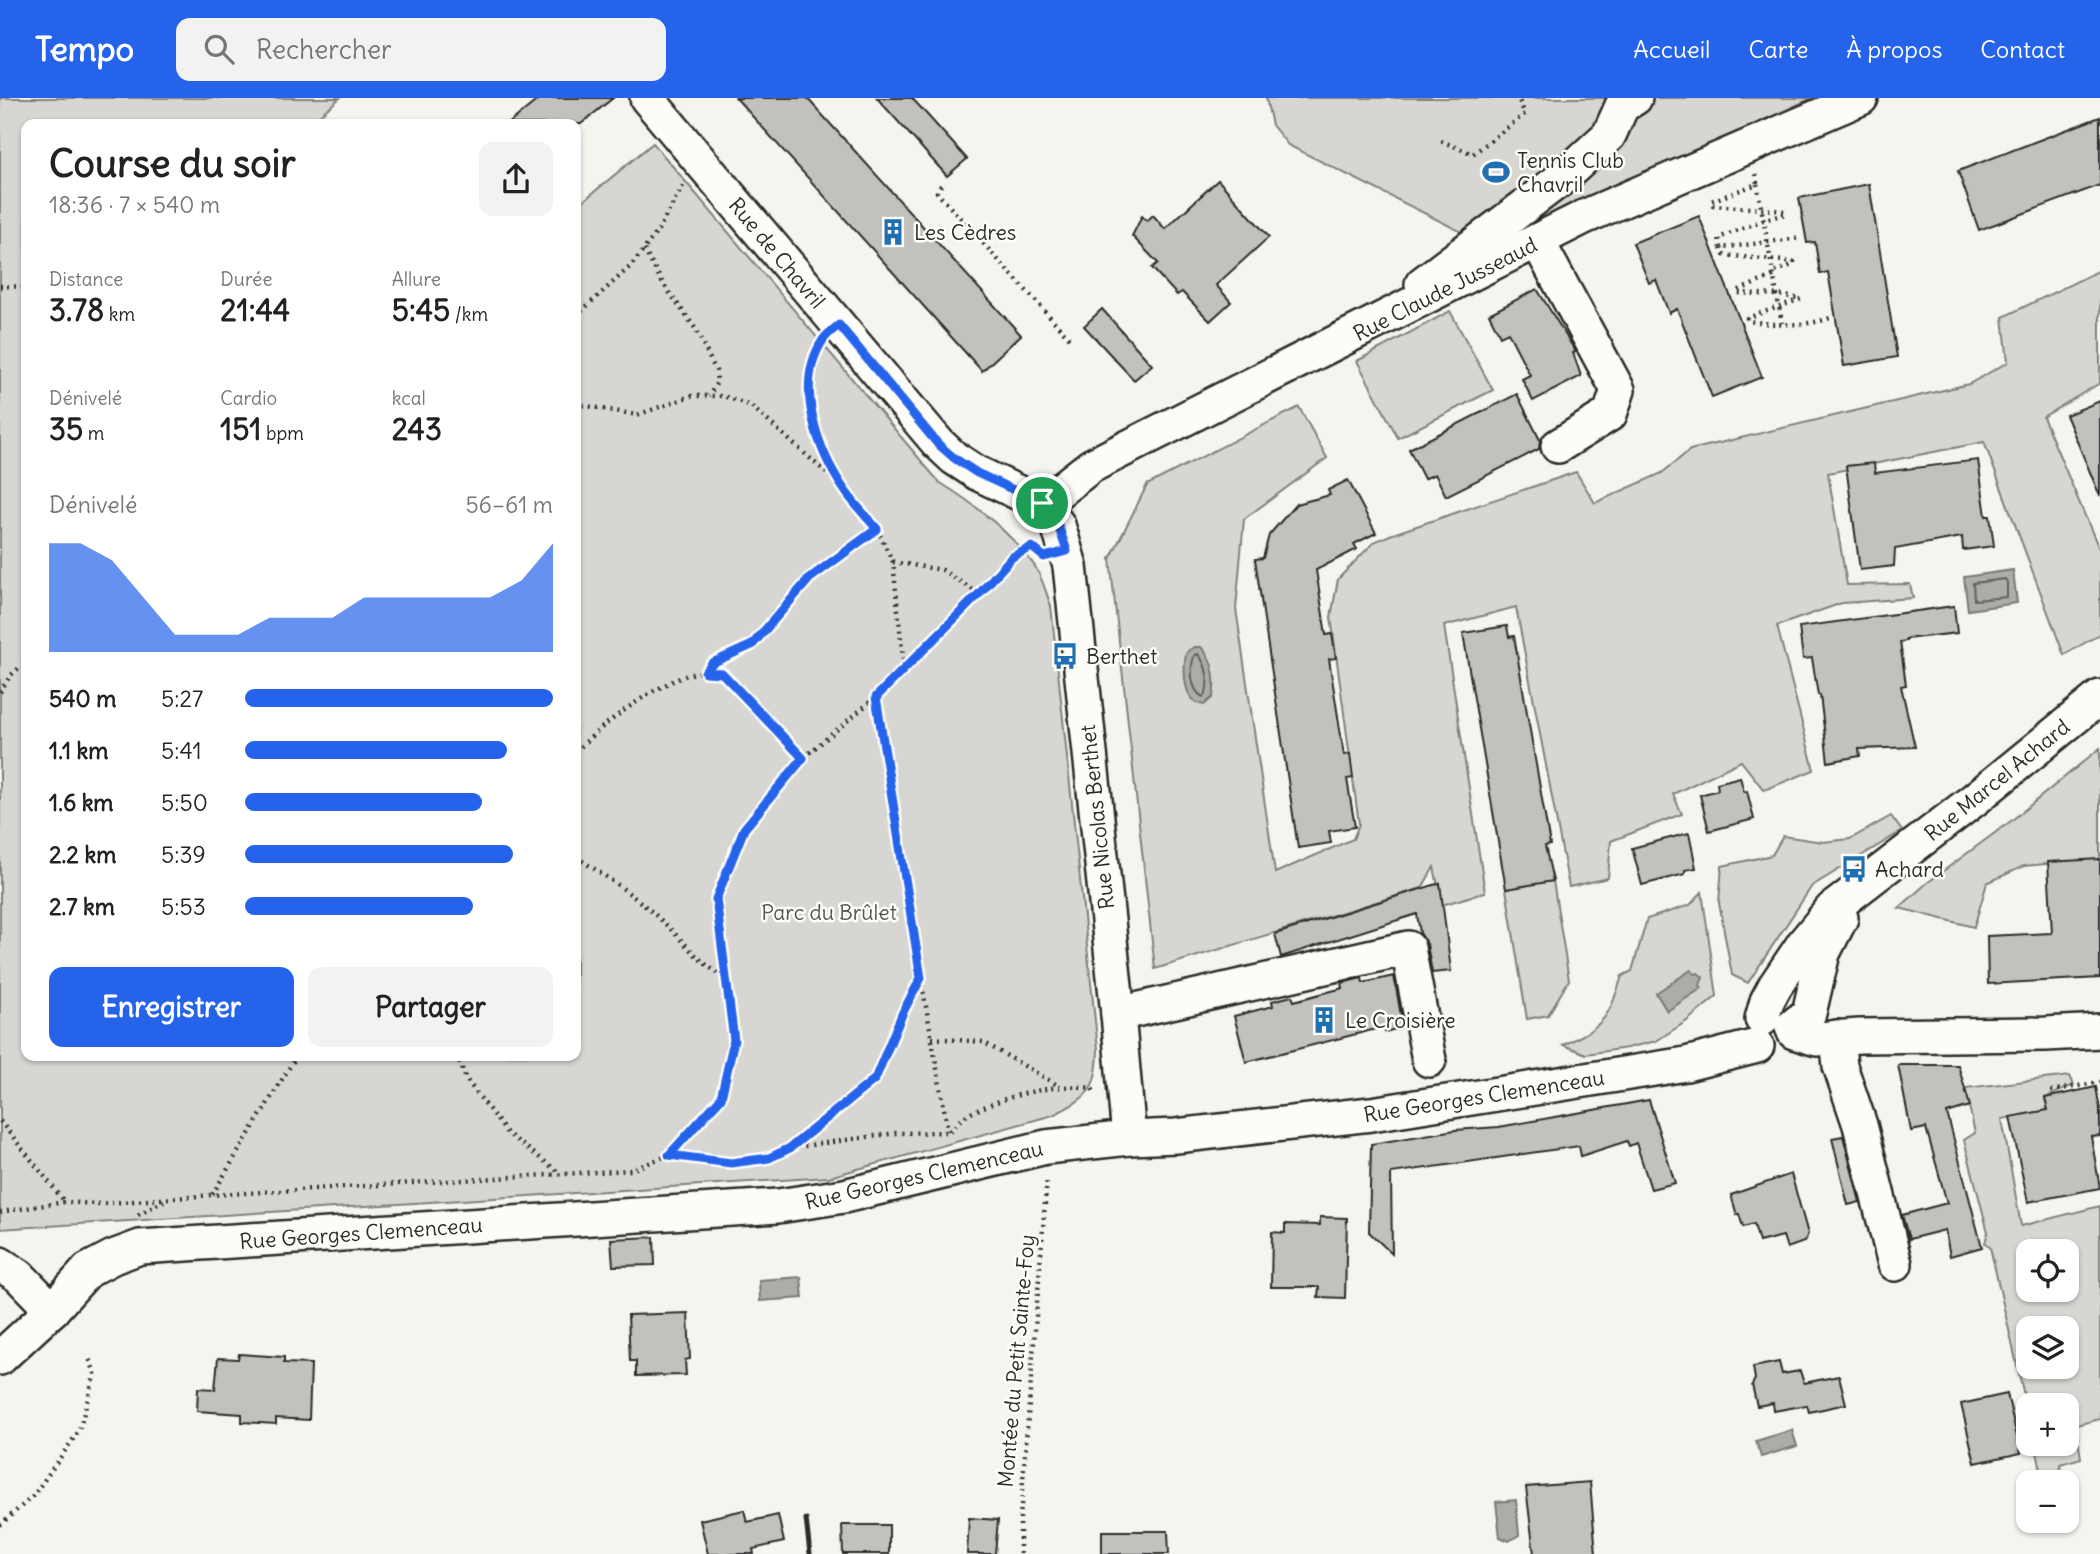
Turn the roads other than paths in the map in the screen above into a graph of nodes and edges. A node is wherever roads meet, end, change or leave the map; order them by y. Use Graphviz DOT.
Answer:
graph roads {
  1 [pos="647,98"];
  2 [pos="1635,98"];
  3 [pos="1861,98"];
  4 [pos="1538,242"];
  5 [pos="1406,309"];
  6 [pos="1558,446"];
  7 [pos="1042,503"];
  8 [pos="2100,697"];
  9 [pos="1118,1014"];
  10 [pos="1776,1031"];
  11 [pos="2100,1031"];
  12 [pos="1837,1038"];
  13 [pos="1429,1060"];
  14 [pos="1129,1138"];
  15 [pos="0,1264"];
  16 [pos="1895,1264"];
  17 [pos="52,1311"];
  18 [pos="0,1358"];
  1 -- 7 [label="street, Rue de Chavril"];
  2 -- 5 [label="street"];
  3 -- 4 [label="street, Rue Claude Jusseaud"];
  4 -- 5 [label="street, Rue Claude Jusseaud"];
  4 -- 6 [label="street"];
  5 -- 7 [label="street, Rue Claude Jusseaud"];
  7 -- 9 [label="street, Rue Nicolas Berthet"];
  8 -- 10 [label="street, Rue Marcel Achard"];
  9 -- 13 [label="street"];
  9 -- 14 [label="street, Rue Nicolas Berthet"];
  10 -- 12 [label="street, Rue Georges Clemenceau"];
  10 -- 14 [label="street, Rue Georges Clemenceau"];
  11 -- 12 [label="street, Rue Georges Clemenceau"];
  12 -- 16 [label="street"];
  14 -- 17 [label="street, Rue Georges Clemenceau"];
  15 -- 17 [label="street"];
  17 -- 18 [label="street, Rue Georges Clemenceau"];
}
